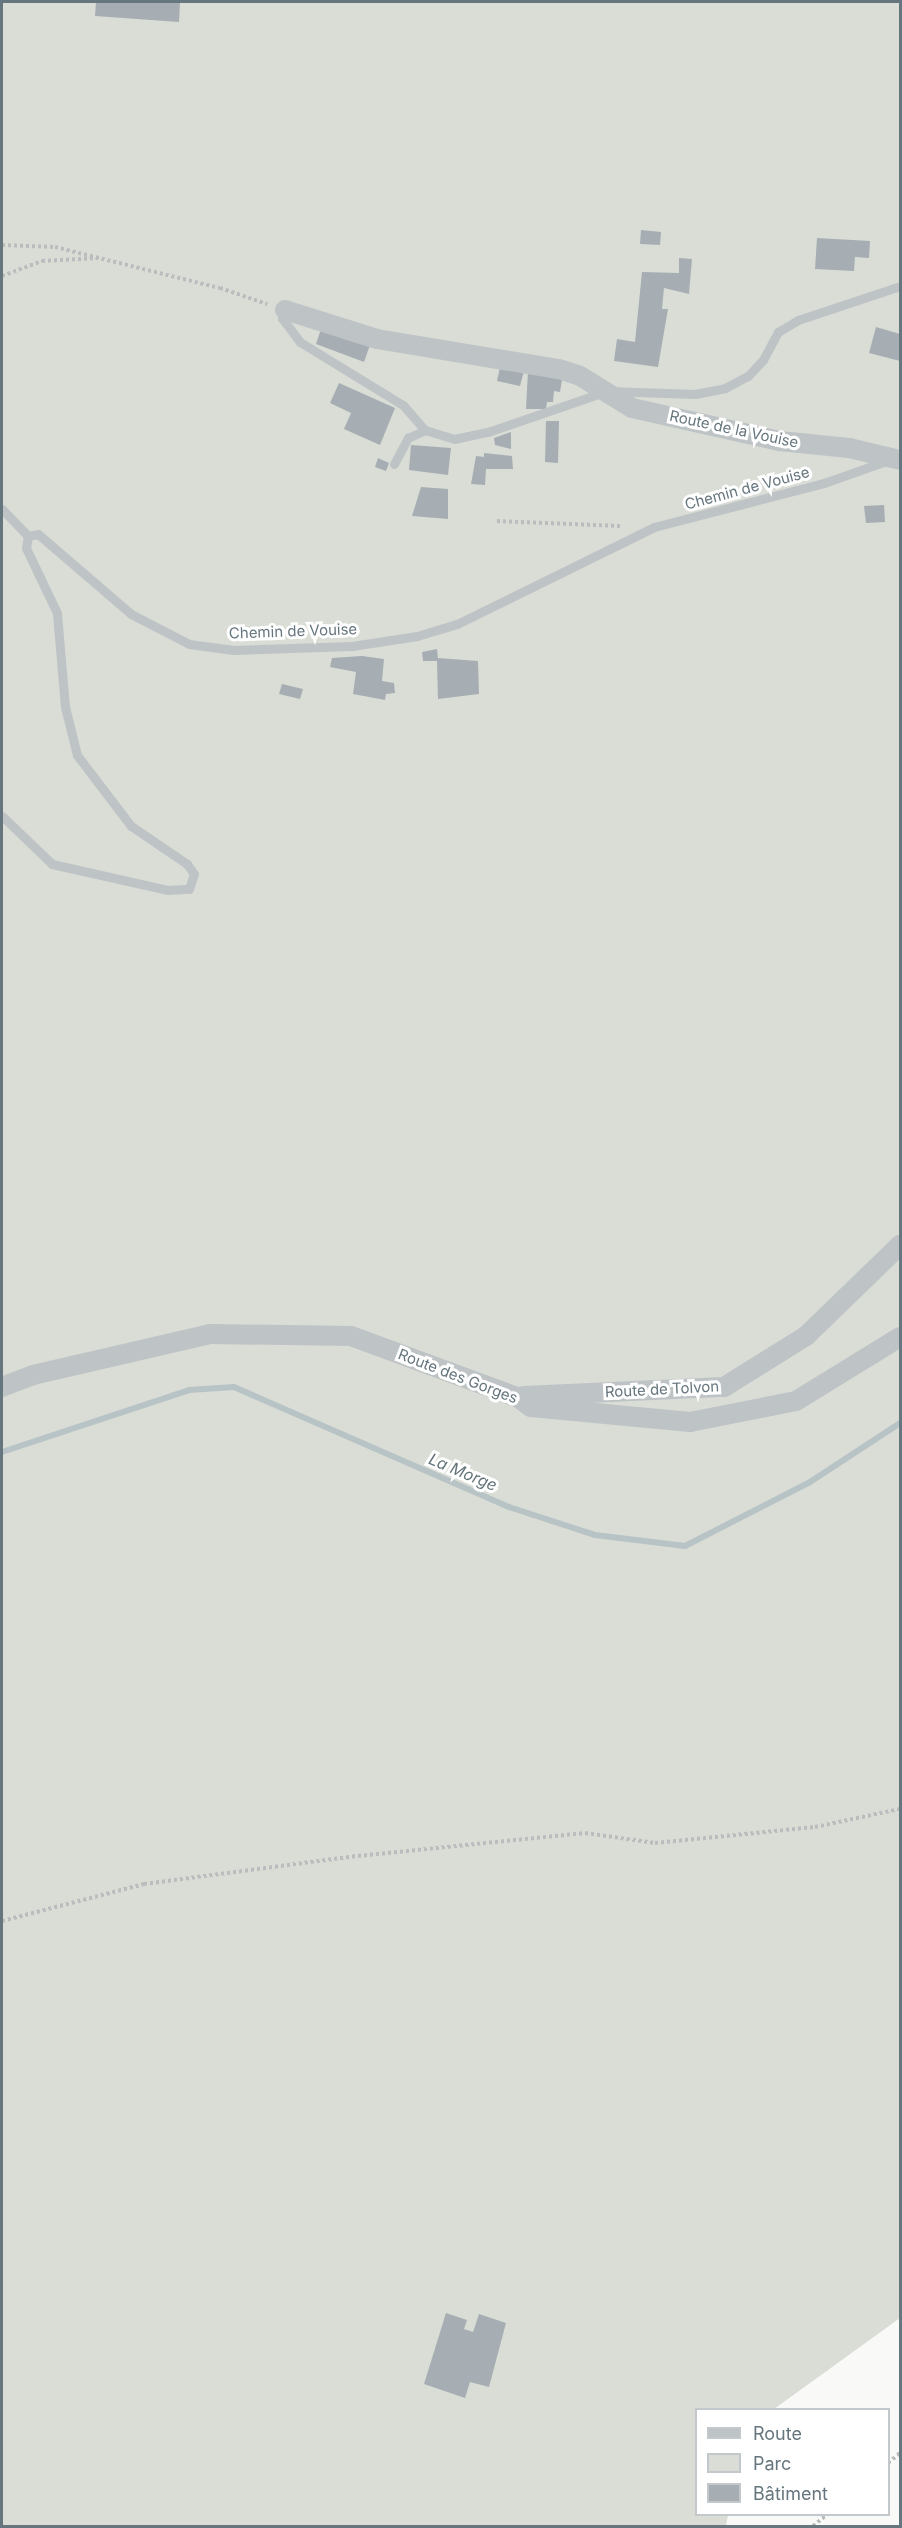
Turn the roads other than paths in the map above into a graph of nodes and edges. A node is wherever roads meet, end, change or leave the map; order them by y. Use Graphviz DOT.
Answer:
graph roads {
  1 [pos="900,286"];
  2 [pos="285,310"];
  3 [pos="607,391"];
  4 [pos="425,430"];
  5 [pos="898,459"];
  6 [pos="394,464"];
  7 [pos="2,509"];
  8 [pos="28,536"];
  9 [pos="2,816"];
  10 [pos="900,1245"];
  11 [pos="900,1337"];
  12 [pos="2,1387"];
  13 [pos="517,1397"];
  1 -- 3 [label="lane"];
  2 -- 3 [label="street, Route de la Vouise"];
  2 -- 4 [label="lane"];
  3 -- 4 [label="lane"];
  3 -- 5 [label="street, Route de la Vouise"];
  4 -- 6 [label="lane"];
  5 -- 8 [label="lane, Chemin de Vouise"];
  7 -- 8 [label="lane"];
  8 -- 9 [label="lane"];
  10 -- 13 [label="street, Route de Tolvon"];
  11 -- 13 [label="street, Route des Gorges"];
  12 -- 13 [label="street, Route des Gorges"];
}
